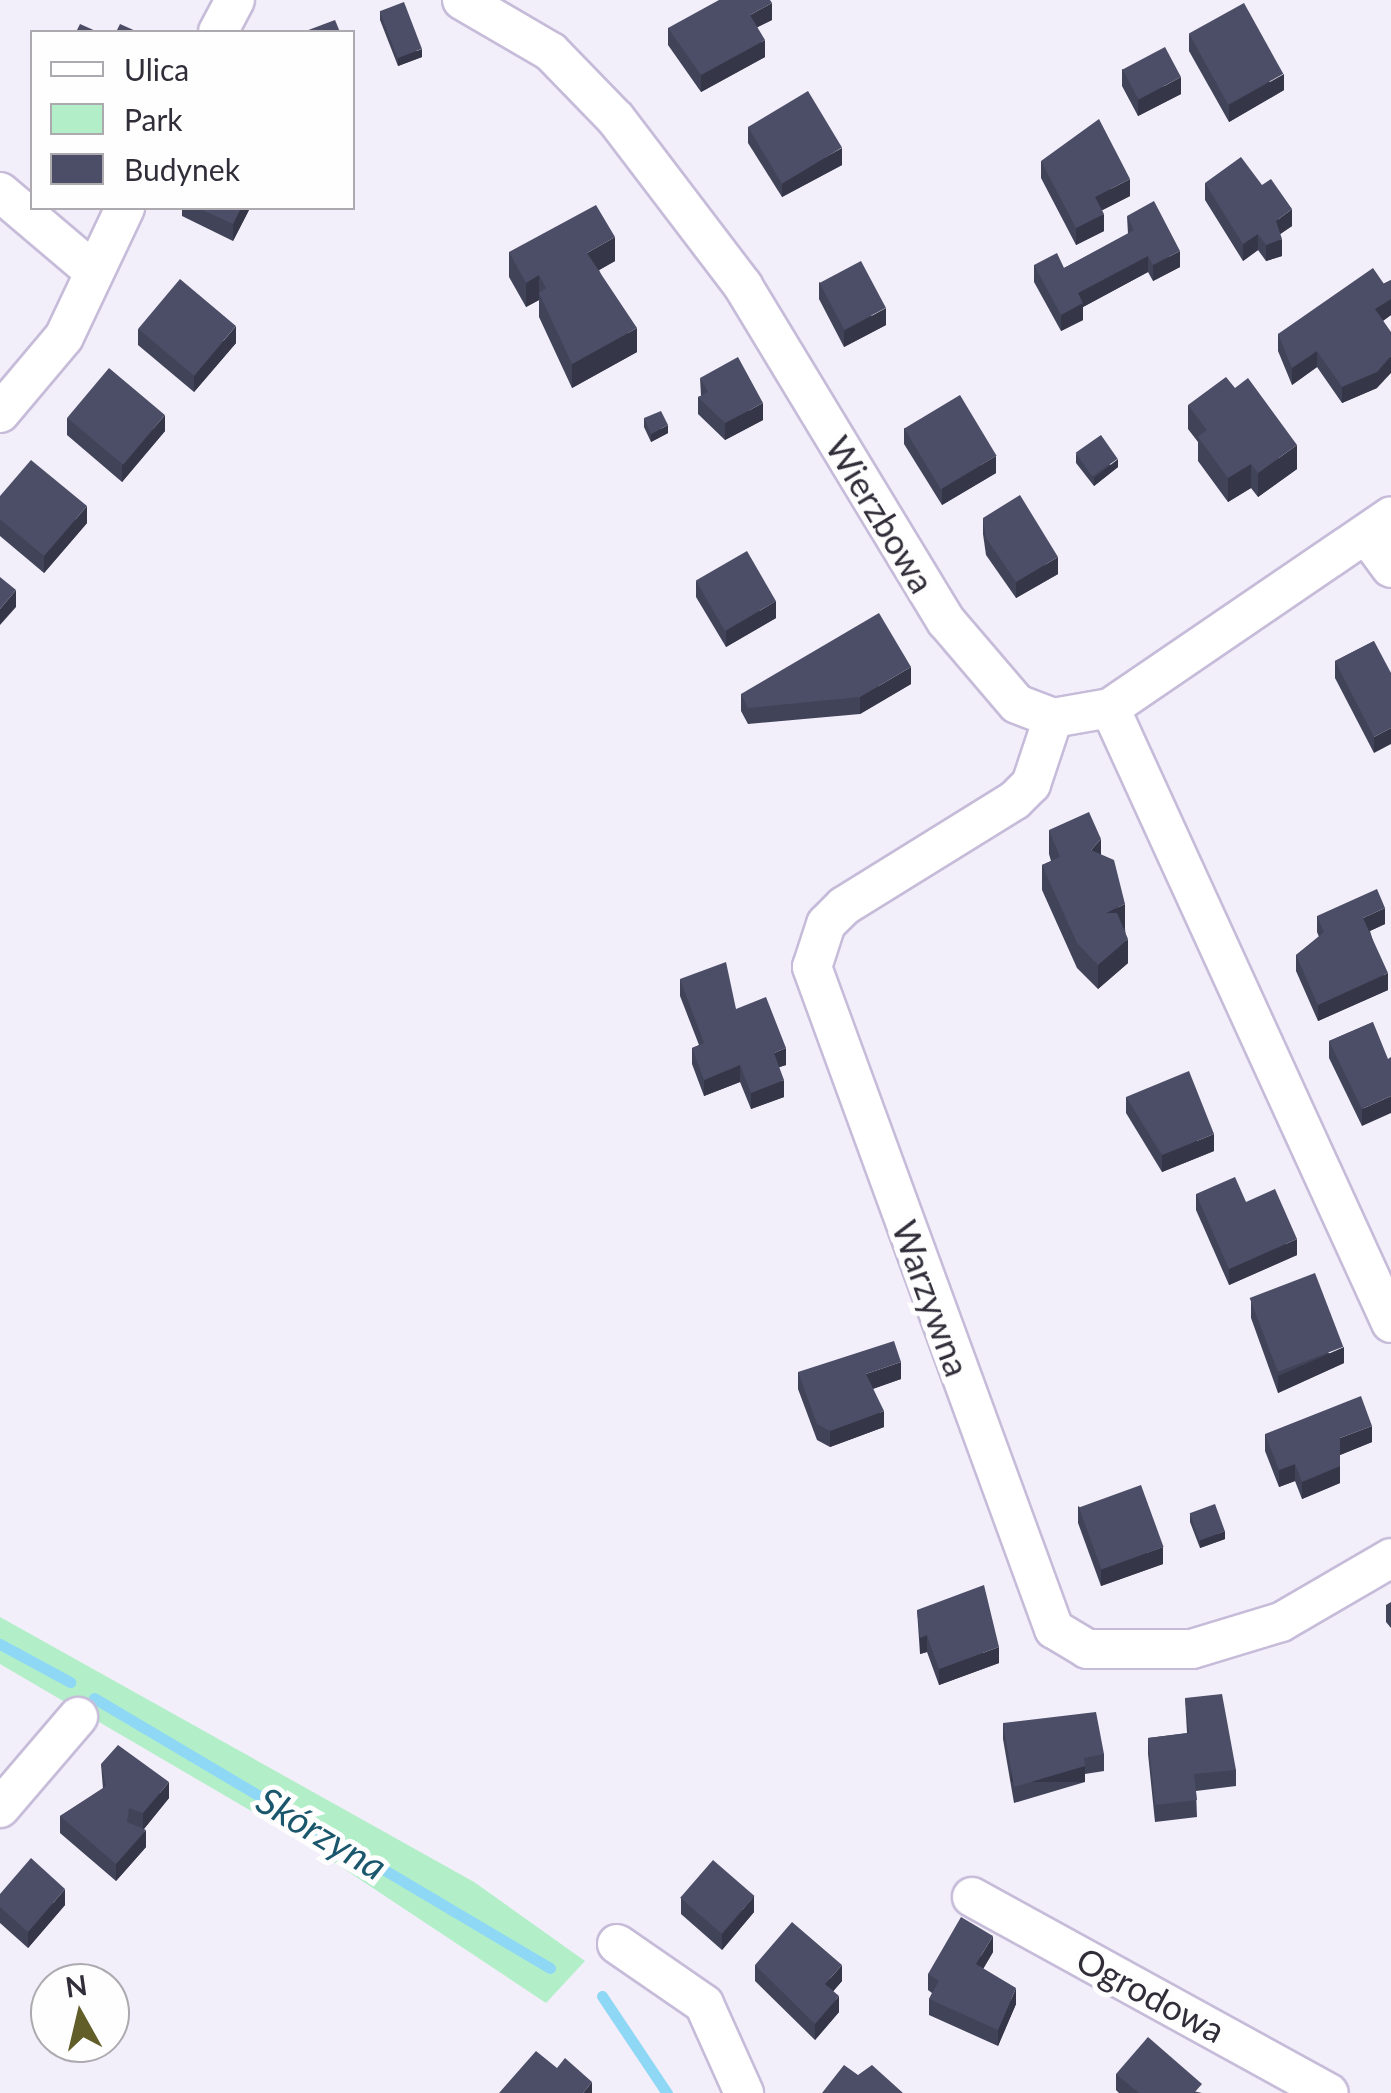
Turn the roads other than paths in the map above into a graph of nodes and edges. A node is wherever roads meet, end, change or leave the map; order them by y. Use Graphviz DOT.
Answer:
graph roads {
  1 [pos="235,0"];
  2 [pos="462,0"];
  3 [pos="219,30"];
  4 [pos="0,192"];
  5 [pos="124,210"];
  6 [pos="92,270"];
  7 [pos="0,413"];
  8 [pos="1378,525"];
  9 [pos="1391,568"];
  10 [pos="1110,708"];
  11 [pos="1053,718"];
  12 [pos="1391,1324"];
  13 [pos="1391,1558"];
  14 [pos="78,1717"];
  15 [pos="0,1808"];
  16 [pos="972,1896"];
  17 [pos="617,1944"];
  18 [pos="744,2093"];
  19 [pos="1329,2093"];
  1 -- 3 [label="street"];
  2 -- 11 [label="street, Wierzbowa"];
  4 -- 6 [label="street"];
  5 -- 6 [label="street"];
  6 -- 7 [label="street"];
  8 -- 9 [label="street"];
  8 -- 10 [label="street"];
  10 -- 11 [label="street"];
  10 -- 12 [label="street"];
  11 -- 13 [label="street, Warzywna"];
  14 -- 15 [label="street"];
  16 -- 19 [label="street, Ogrodowa"];
  17 -- 18 [label="street"];
}
